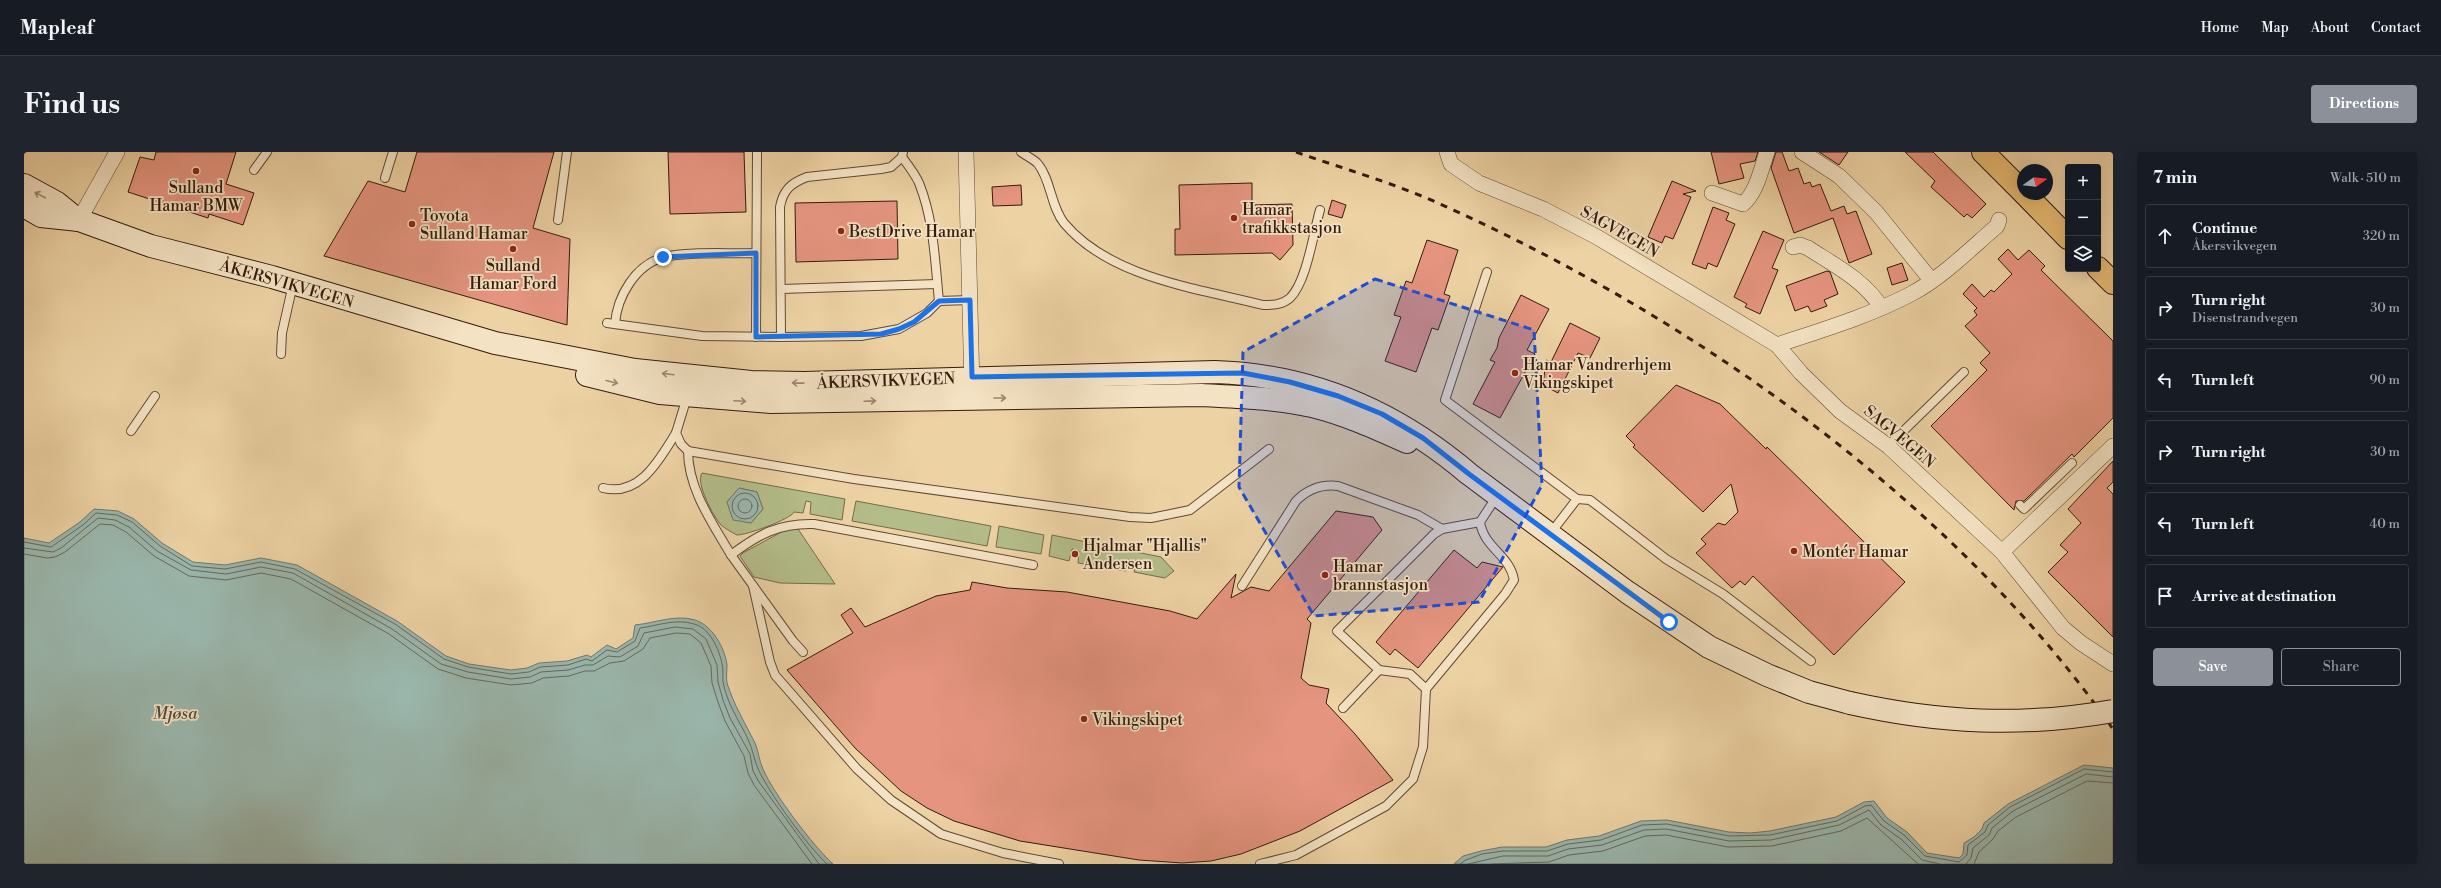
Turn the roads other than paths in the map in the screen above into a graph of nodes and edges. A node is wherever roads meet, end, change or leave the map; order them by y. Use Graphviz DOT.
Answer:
graph roads {
  1 [pos="117,152"];
  2 [pos="267,152"];
  3 [pos="393,152"];
  4 [pos="567,152"];
  5 [pos="756,152"];
  6 [pos="966,152"];
  7 [pos="1020,152"];
  8 [pos="1446,152"];
  9 [pos="1767,152"];
  10 [pos="1802,152"];
  11 [pos="1983,152"];
  12 [pos="902,155"];
  13 [pos="254,170"];
  14 [pos="385,178"];
  15 [pos="24,185"];
  16 [pos="2017,186"];
  17 [pos="1712,193"];
  18 [pos="2031,200"];
  19 [pos="24,206"];
  20 [pos="1320,210"];
  21 [pos="79,220"];
  22 [pos="558,220"];
  23 [pos="1999,220"];
  24 [pos="2066,236"];
  25 [pos="1793,247"];
  26 [pos="756,253"];
  27 [pos="2101,271"];
  28 [pos="1487,272"];
  29 [pos="1931,280"];
  30 [pos="2113,283"];
  31 [pos="293,284"];
  32 [pos="937,284"];
  33 [pos="781,289"];
  34 [pos="970,300"];
  35 [pos="939,301"];
  36 [pos="1880,307"];
  37 [pos="756,337"];
  38 [pos="781,337"];
  39 [pos="1777,345"];
  40 [pos="281,354"];
  41 [pos="1964,372"];
  42 [pos="689,386"];
  43 [pos="972,387"];
  44 [pos="155,396"];
  45 [pos="131,431"];
  46 [pos="676,433"];
  47 [pos="1888,446"];
  48 [pos="2113,446"];
  49 [pos="1269,449"];
  50 [pos="688,451"];
  51 [pos="2083,474"];
  52 [pos="603,488"];
  53 [pos="1498,495"];
  54 [pos="1577,498"];
  55 [pos="2020,505"];
  56 [pos="1480,522"];
  57 [pos="1442,529"];
  58 [pos="1550,534"];
  59 [pos="2002,552"];
  60 [pos="731,555"];
  61 [pos="1032,565"];
  62 [pos="752,586"];
  63 [pos="1242,586"];
  64 [pos="803,652"];
  65 [pos="1811,661"];
  66 [pos="2113,664"];
  67 [pos="1379,670"];
  68 [pos="1426,689"];
  69 [pos="1343,708"];
  70 [pos="2113,711"];
  71 [pos="1059,864"];
  72 [pos="1260,864"];
  1 -- 21 [label="street"];
  2 -- 13 [label="lane"];
  3 -- 14 [label="lane"];
  4 -- 22 [label="lane"];
  5 -- 26 [label="lane"];
  6 -- 34 [label="street"];
  7 -- 20 [label="lane"];
  8 -- 39 [label="street, SAGVEGEN"];
  9 -- 17 [label="street"];
  10 -- 29 [label="street"];
  11 -- 16 [label="highway"];
  12 -- 32 [label="lane"];
  12 -- 33 [label="lane"];
  21 -- 15 [label="street, ÅKERSVIKVEGEN, one-way"];
  18 -- 24 [label="highway"];
  19 -- 21 [label="street, ÅKERSVIKVEGEN"];
  21 -- 31 [label="street, ÅKERSVIKVEGEN"];
  23 -- 29 [label="street"];
  25 -- 36 [label="street"];
  26 -- 37 [label="lane"];
  26 -- 37 [label="lane"];
  27 -- 30 [label="highway"];
  28 -- 54 [label="lane"];
  29 -- 36 [label="street"];
  31 -- 40 [label="lane"];
  31 -- 42 [label="street, ÅKERSVIKVEGEN"];
  32 -- 33 [label="lane"];
  32 -- 35 [label="lane"];
  33 -- 38 [label="lane"];
  34 -- 35 [label="lane"];
  34 -- 43 [label="street"];
  35 -- 38 [label="lane"];
  36 -- 39 [label="street"];
  37 -- 38 [label="lane"];
  39 -- 47 [label="street, SAGVEGEN"];
  41 -- 47 [label="lane"];
  42 -- 43 [label="street, ÅKERSVIKVEGEN"];
  42 -- 46 [label="lane"];
  43 -- 53 [label="street, ÅKERSVIKVEGEN"];
  44 -- 45 [label="lane"];
  46 -- 50 [label="lane"];
  46 -- 52 [label="lane"];
  47 -- 59 [label="street, SAGVEGEN"];
  48 -- 51 [label="street"];
  49 -- 50 [label="lane"];
  50 -- 60 [label="lane"];
  51 -- 55 [label="lane"];
  51 -- 59 [label="street"];
  53 -- 56 [label="lane"];
  53 -- 58 [label="street, ÅKERSVIKVEGEN"];
  54 -- 58 [label="lane"];
  54 -- 65 [label="lane"];
  56 -- 57 [label="lane"];
  56 -- 68 [label="lane"];
  57 -- 63 [label="lane"];
  57 -- 67 [label="lane"];
  58 -- 70 [label="street, ÅKERSVIKVEGEN, bridge"];
  59 -- 66 [label="street, SAGVEGEN"];
  60 -- 61 [label="lane"];
  60 -- 62 [label="lane"];
  62 -- 64 [label="lane"];
  62 -- 71 [label="lane"];
  67 -- 68 [label="lane"];
  67 -- 69 [label="lane"];
  68 -- 72 [label="lane"];
}
